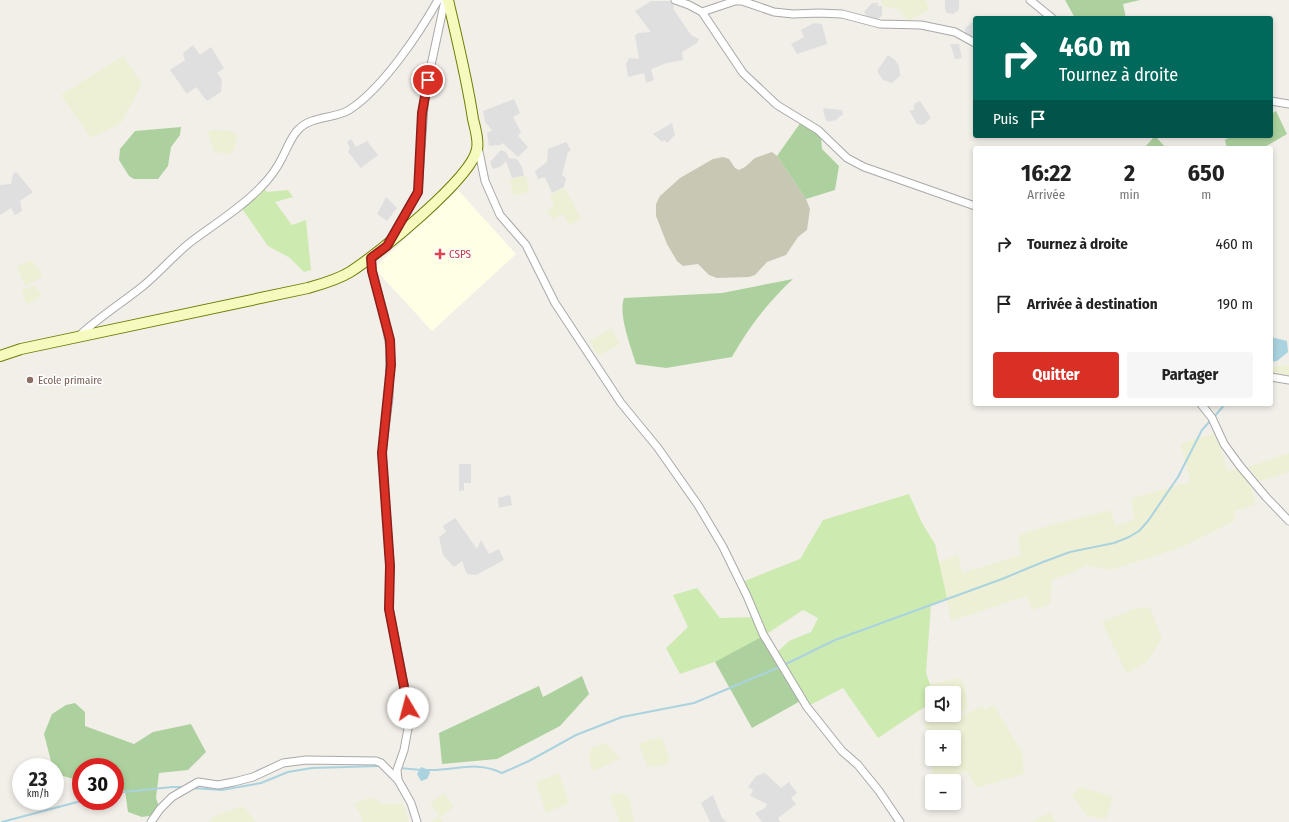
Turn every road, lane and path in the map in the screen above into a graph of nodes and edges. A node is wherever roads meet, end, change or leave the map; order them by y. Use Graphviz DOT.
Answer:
graph roads {
  1 [pos="438,0"];
  2 [pos="444,0"];
  3 [pos="448,0"];
  4 [pos="675,0"];
  5 [pos="1030,0"];
  6 [pos="702,12"];
  7 [pos="1050,16"];
  8 [pos="973,42"];
  9 [pos="1273,101"];
  10 [pos="1289,104"];
  11 [pos="478,147"];
  12 [pos="973,205"];
  13 [pos="387,246"];
  14 [pos="371,258"];
  15 [pos="77,337"];
  16 [pos="0,356"];
  17 [pos="1273,377"];
  18 [pos="1289,380"];
  19 [pos="1203,406"];
  20 [pos="1289,521"];
  21 [pos="398,780"];
  22 [pos="151,822"];
  23 [pos="417,822"];
  24 [pos="900,822"];
  1 -- 15 [label="street"];
  2 -- 13 [label="street"];
  3 -- 11 [label="street"];
  4 -- 6 [label="street"];
  5 -- 7 [label="street"];
  6 -- 8 [label="street"];
  6 -- 12 [label="street"];
  9 -- 10 [label="street"];
  11 -- 13 [label="street"];
  11 -- 24 [label="street"];
  13 -- 14 [label="street"];
  14 -- 15 [label="street"];
  14 -- 21 [label="street"];
  15 -- 16 [label="street"];
  17 -- 18 [label="street"];
  19 -- 20 [label="street"];
  21 -- 22 [label="street"];
  21 -- 23 [label="street"];
}
